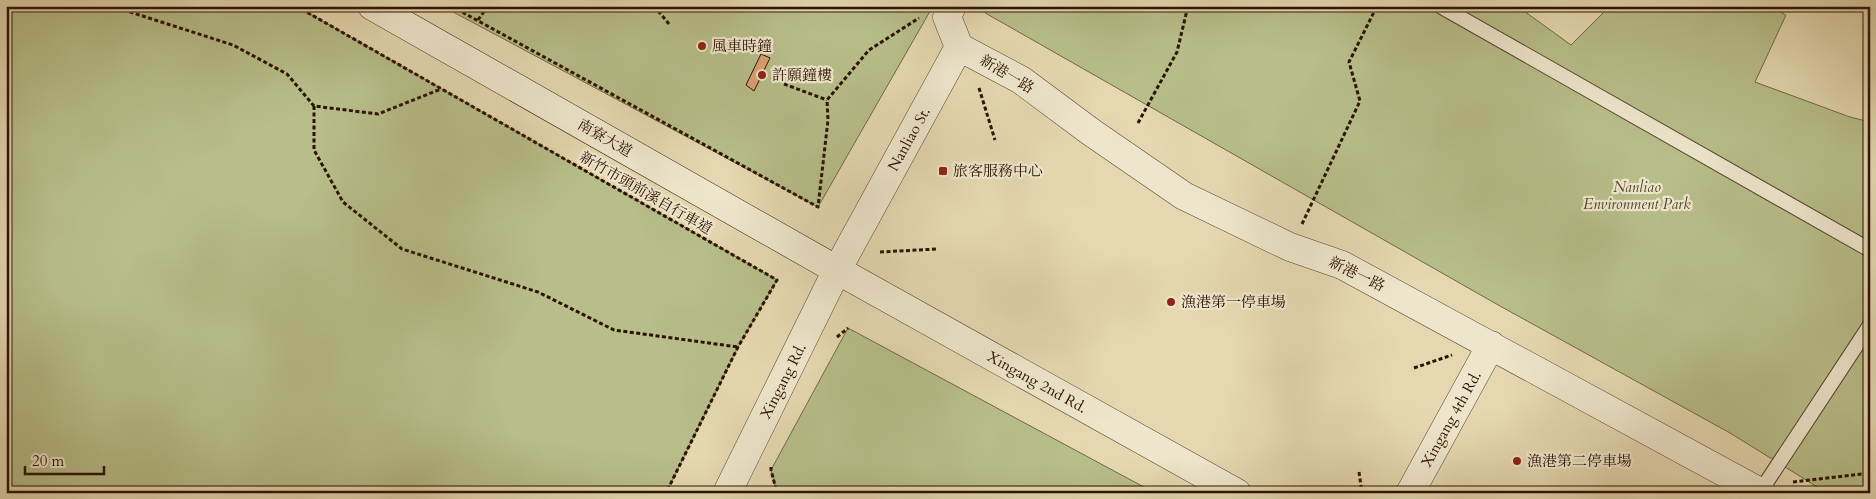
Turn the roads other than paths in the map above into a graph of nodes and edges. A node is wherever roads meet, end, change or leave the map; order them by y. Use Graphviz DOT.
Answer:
graph roads {
  1 [pos="372,6"];
  2 [pos="952,6"];
  3 [pos="1440,6"];
  4 [pos="959,46"];
  5 [pos="1870,250"];
  6 [pos="838,270"];
  7 [pos="1870,325"];
  8 [pos="1491,345"];
  9 [pos="1761,492"];
  10 [pos="727,493"];
  11 [pos="1237,493"];
  12 [pos="1410,493"];
  1 -- 6 [label="street, 南寮大道"];
  2 -- 4 [label="street"];
  3 -- 5 [label="lane"];
  4 -- 6 [label="street, Nanliao St."];
  4 -- 8 [label="street, 新港一路"];
  6 -- 10 [label="street, Xingang Rd."];
  6 -- 11 [label="street, Xingang 2nd Rd."];
  7 -- 9 [label="lane"];
  8 -- 9 [label="street, 新港一路"];
  8 -- 12 [label="street, Xingang 4th Rd."];
}
